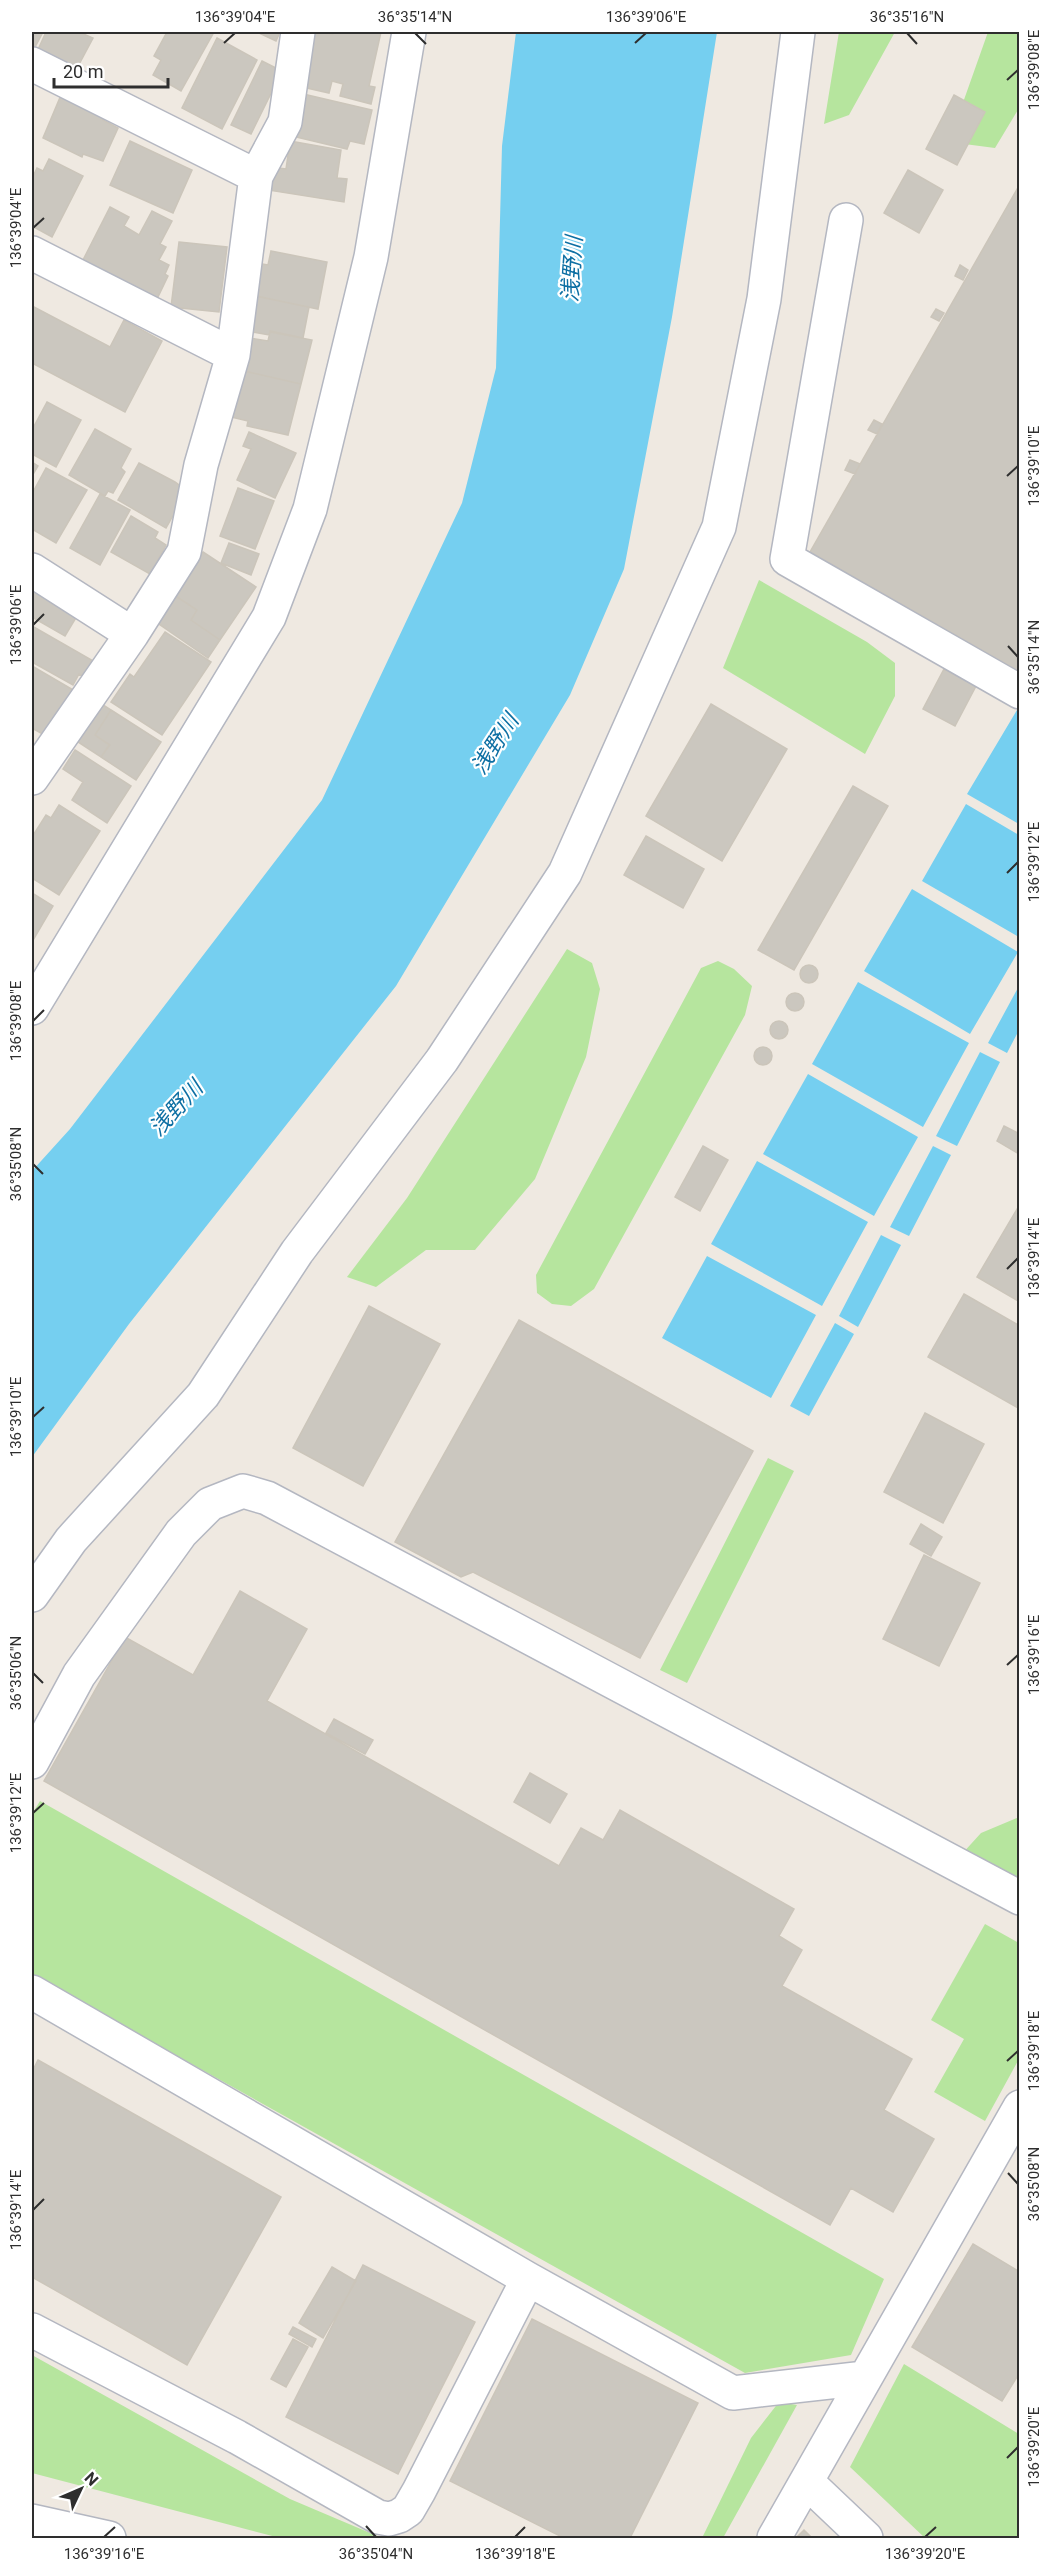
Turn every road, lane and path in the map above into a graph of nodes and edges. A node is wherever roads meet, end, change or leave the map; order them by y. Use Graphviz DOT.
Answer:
graph roads {
  1 [pos="298,32"];
  2 [pos="409,32"];
  3 [pos="798,32"];
  4 [pos="32,64"];
  5 [pos="256,176"];
  6 [pos="846,220"];
  7 [pos="32,253"];
  8 [pos="233,356"];
  9 [pos="32,570"];
  10 [pos="132,634"];
  11 [pos="1020,692"];
  12 [pos="32,778"];
  13 [pos="32,1008"];
  14 [pos="32,1595"];
  15 [pos="32,1762"];
  16 [pos="1020,1898"];
  17 [pos="32,1992"];
  18 [pos="1020,2108"];
  19 [pos="528,2279"];
  20 [pos="32,2330"];
  21 [pos="866,2378"];
  22 [pos="807,2482"];
  23 [pos="32,2521"];
  24 [pos="109,2538"];
  25 [pos="774,2538"];
  26 [pos="866,2538"];
  1 -- 5 [label="street"];
  2 -- 13 [label="street"];
  3 -- 14 [label="street"];
  4 -- 5 [label="street"];
  5 -- 8 [label="street"];
  6 -- 11 [label="street"];
  7 -- 8 [label="street"];
  8 -- 10 [label="street"];
  9 -- 10 [label="street"];
  10 -- 12 [label="street"];
  15 -- 16 [label="street"];
  17 -- 19 [label="street"];
  18 -- 21 [label="street"];
  19 -- 20 [label="street"];
  19 -- 21 [label="street"];
  21 -- 22 [label="street"];
  22 -- 25 [label="street"];
  22 -- 26 [label="street"];
  23 -- 24 [label="street"];
}
